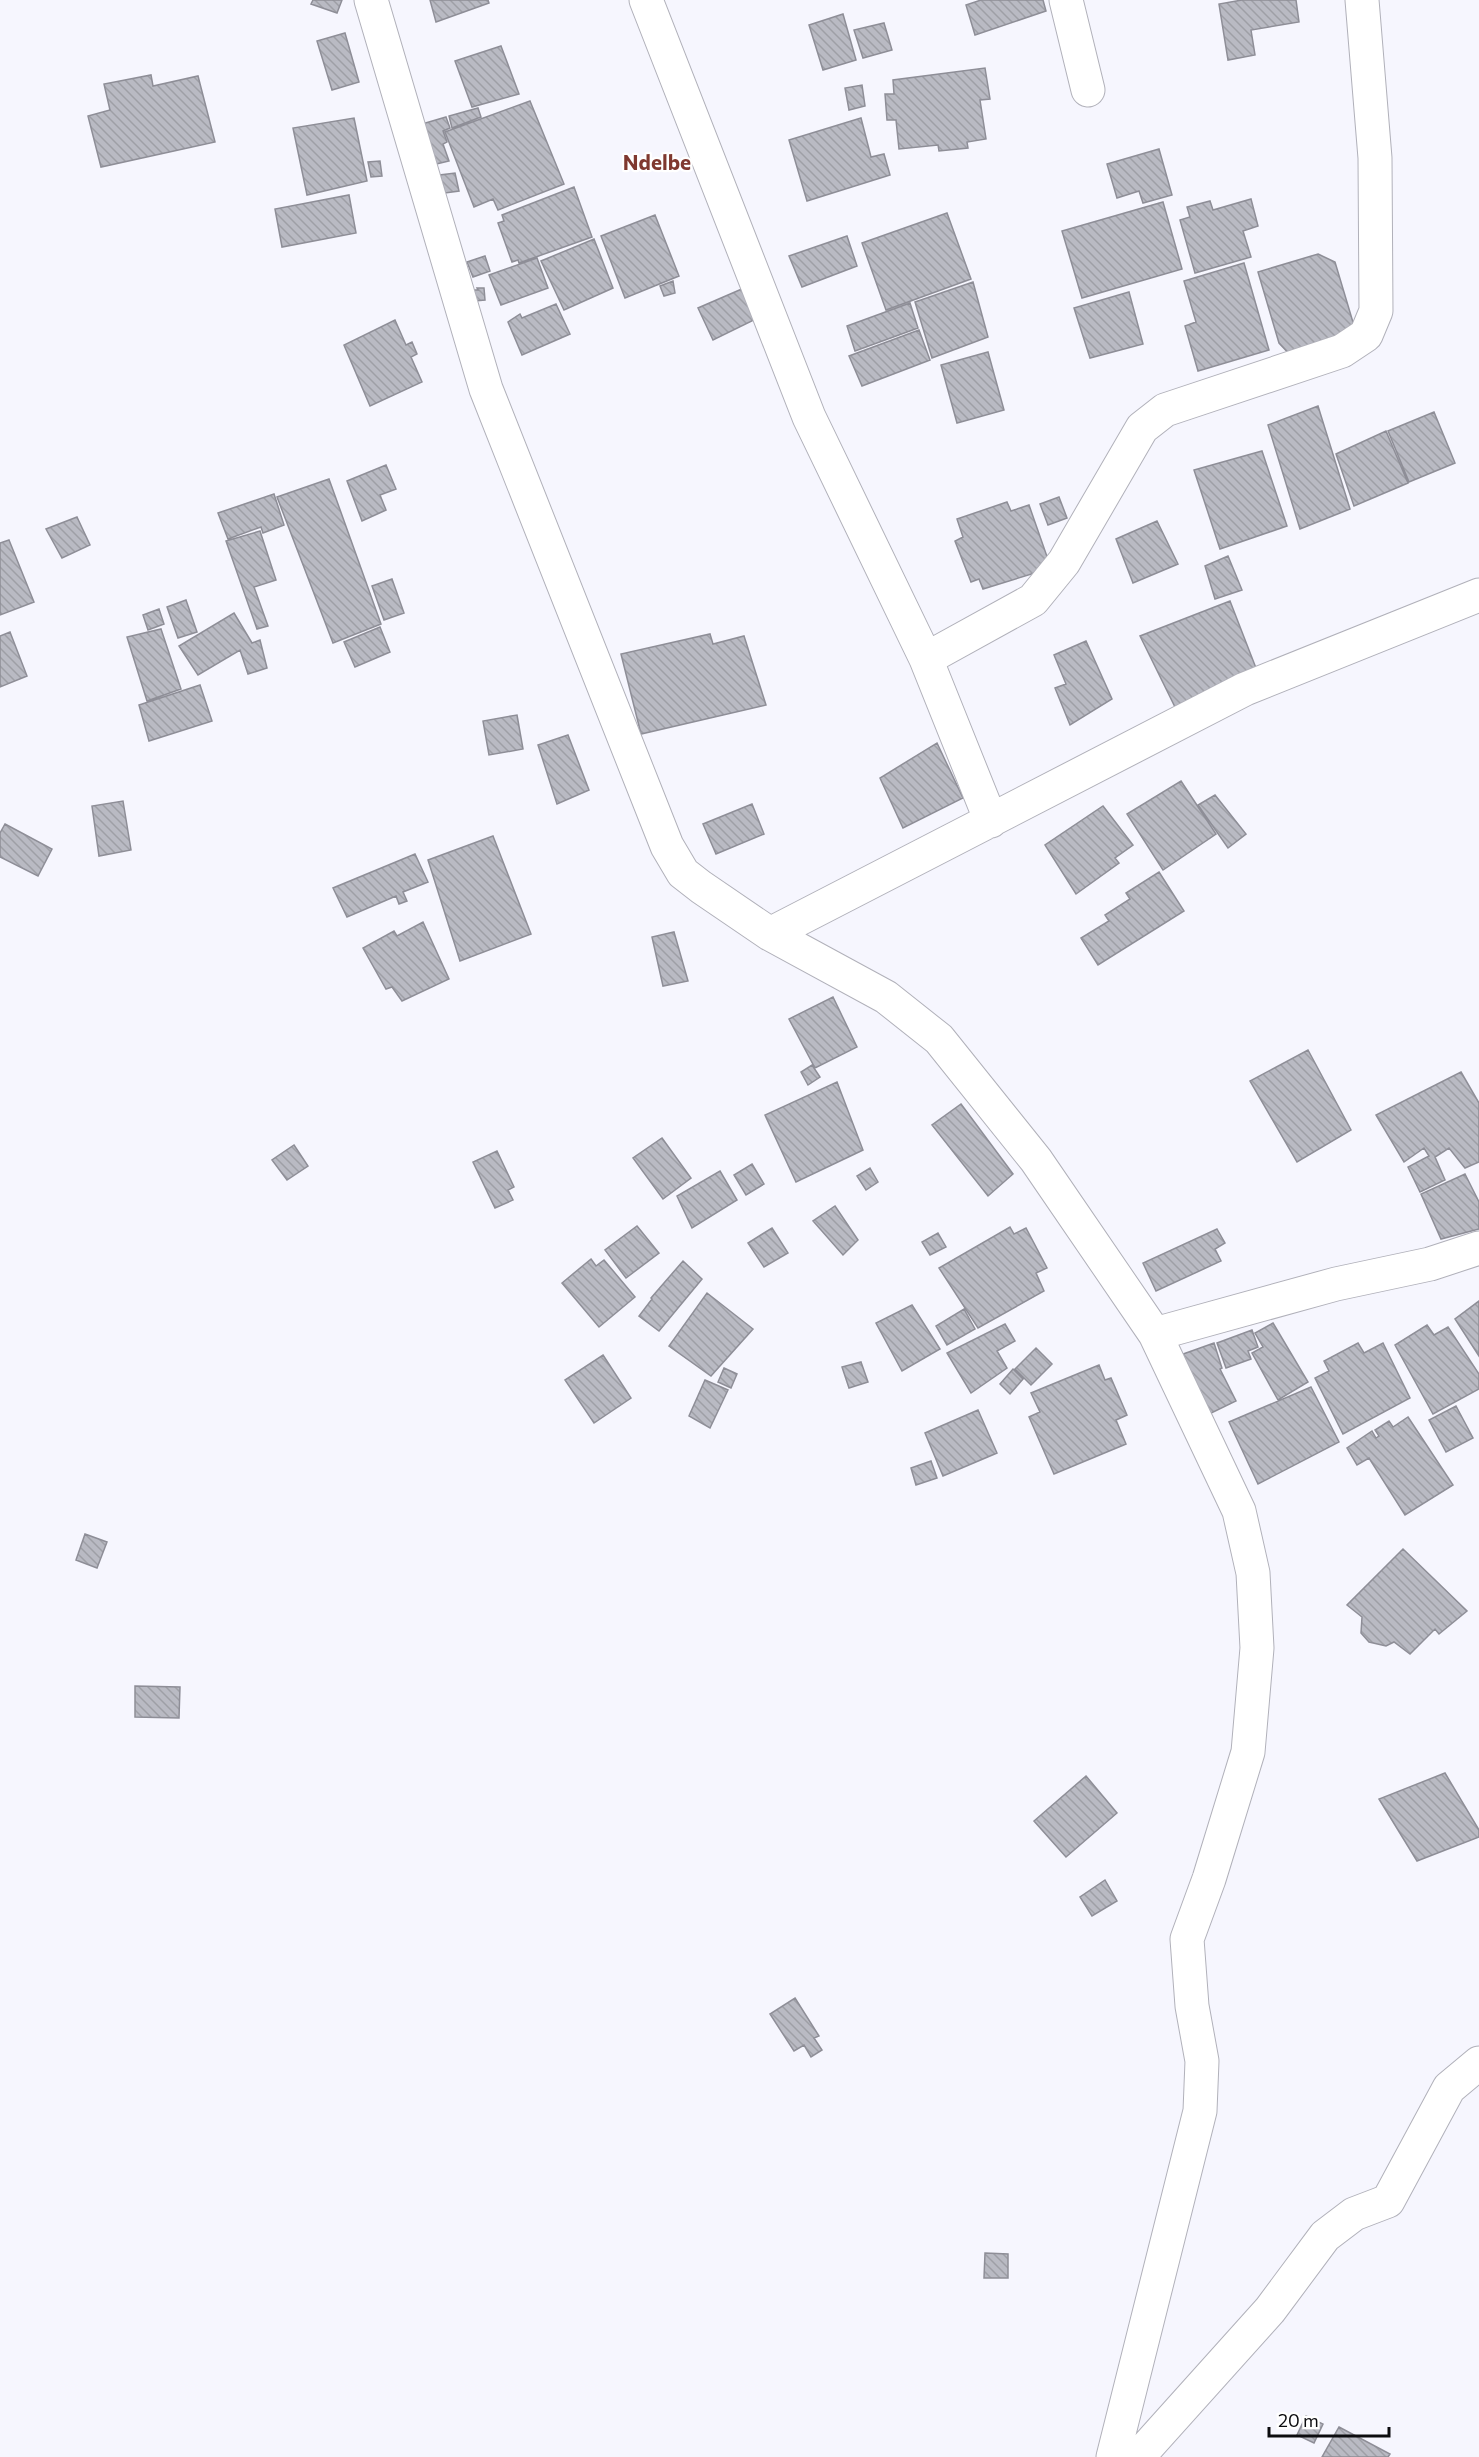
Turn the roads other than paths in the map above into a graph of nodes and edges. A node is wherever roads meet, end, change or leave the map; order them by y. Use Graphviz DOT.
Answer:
graph roads {
  1 [pos="371,0"];
  2 [pos="646,0"];
  3 [pos="1066,0"];
  4 [pos="1362,0"];
  5 [pos="1088,90"];
  6 [pos="1479,595"];
  7 [pos="926,659"];
  8 [pos="991,821"];
  9 [pos="770,934"];
  10 [pos="1479,1248"];
  11 [pos="1155,1334"];
  12 [pos="1479,2063"];
  13 [pos="1113,2457"];
  14 [pos="1138,2457"];
  1 -- 9 [label="street"];
  2 -- 7 [label="street"];
  3 -- 5 [label="street"];
  4 -- 7 [label="street"];
  6 -- 8 [label="street"];
  7 -- 8 [label="street"];
  8 -- 9 [label="street"];
  9 -- 11 [label="street"];
  10 -- 11 [label="street"];
  11 -- 13 [label="street"];
  12 -- 14 [label="street"];
}
